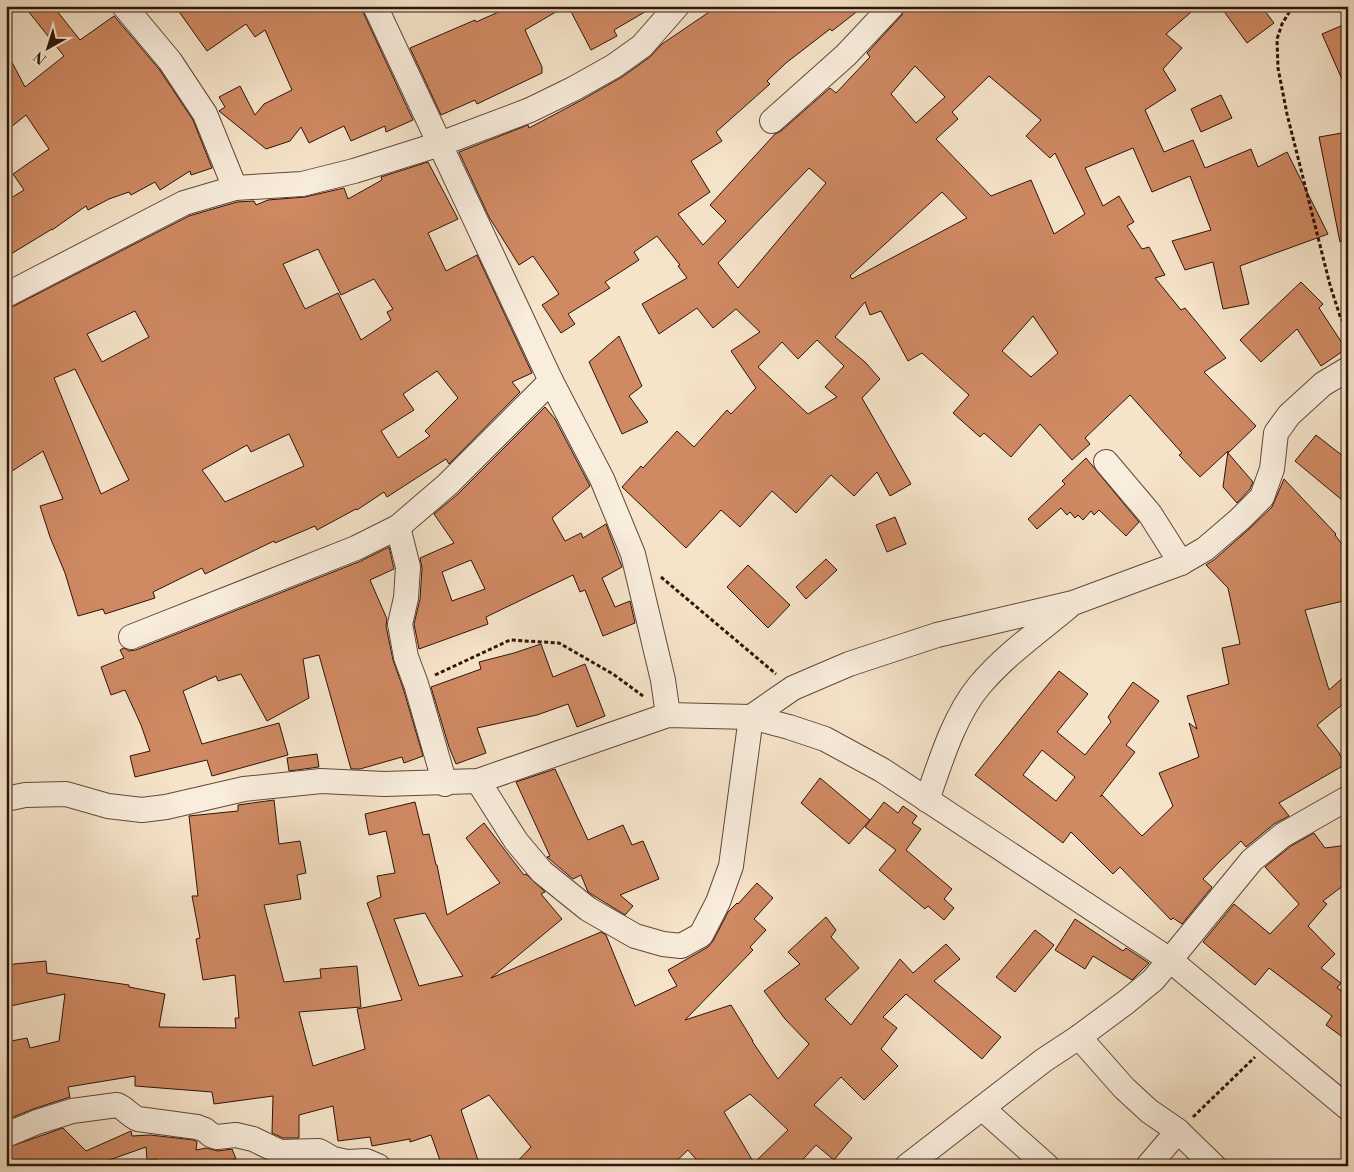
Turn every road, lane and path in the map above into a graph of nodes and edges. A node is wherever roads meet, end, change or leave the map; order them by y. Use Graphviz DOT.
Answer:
graph roads {
  1 [pos="124,6"];
  2 [pos="375,6"];
  3 [pos="677,6"];
  4 [pos="892,6"];
  5 [pos="1293,6"];
  6 [pos="772,121"];
  7 [pos="440,144"];
  8 [pos="236,188"];
  9 [pos="6,295"];
  10 [pos="1348,330"];
  11 [pos="1348,369"];
  12 [pos="551,380"];
  13 [pos="1106,462"];
  14 [pos="398,526"];
  15 [pos="633,554"];
  16 [pos="1181,563"];
  17 [pos="1073,603"];
  18 [pos="131,637"];
  19 [pos="416,684"];
  20 [pos="793,688"];
  21 [pos="668,715"];
  22 [pos="751,717"];
  23 [pos="478,781"];
  24 [pos="445,784"];
  25 [pos="1348,798"];
  26 [pos="6,799"];
  27 [pos="927,800"];
  28 [pos="1170,960"];
  29 [pos="1080,1037"];
  30 [pos="1269,1044"];
  31 [pos="982,1108"];
  32 [pos="1348,1108"];
  33 [pos="1178,1131"];
  34 [pos="6,1136"];
  35 [pos="378,1166"];
  36 [pos="907,1166"];
  37 [pos="1048,1166"];
  38 [pos="1148,1166"];
  39 [pos="1214,1166"];
  1 -- 8 [label="street"];
  2 -- 7 [label="street"];
  3 -- 7 [label="street"];
  4 -- 6 [label="street"];
  5 -- 10 [label="path"];
  7 -- 8 [label="street"];
  7 -- 12 [label="street"];
  8 -- 9 [label="street"];
  11 -- 16 [label="street"];
  12 -- 14 [label="street"];
  12 -- 15 [label="street"];
  13 -- 16 [label="street"];
  14 -- 18 [label="street"];
  14 -- 19 [label="street"];
  15 -- 20 [label="path"];
  15 -- 21 [label="street"];
  16 -- 17 [label="street"];
  17 -- 20 [label="street"];
  17 -- 27 [label="street"];
  19 -- 21 [label="path"];
  19 -- 24 [label="street"];
  20 -- 22 [label="street"];
  21 -- 22 [label="street"];
  21 -- 23 [label="street"];
  22 -- 23 [label="street"];
  22 -- 27 [label="street"];
  23 -- 24 [label="street"];
  24 -- 26 [label="street"];
  25 -- 28 [label="street"];
  27 -- 28 [label="street"];
  28 -- 29 [label="street"];
  28 -- 30 [label="street"];
  29 -- 31 [label="street"];
  29 -- 33 [label="street"];
  30 -- 32 [label="street"];
  30 -- 33 [label="path"];
  31 -- 36 [label="street"];
  31 -- 37 [label="street"];
  33 -- 38 [label="street"];
  33 -- 39 [label="street"];
  34 -- 35 [label="street"];
}
